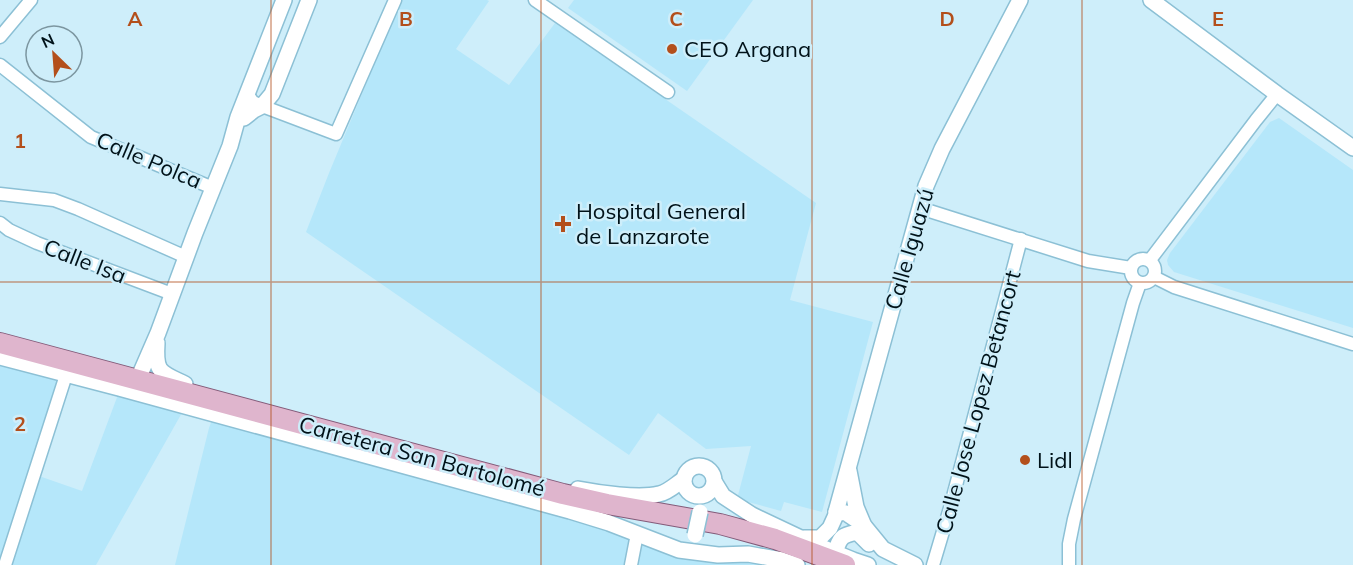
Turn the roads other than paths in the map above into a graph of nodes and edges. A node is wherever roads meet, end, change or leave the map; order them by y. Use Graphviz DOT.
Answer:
graph roads {
  1 [pos="31,0"];
  2 [pos="284,0"];
  3 [pos="309,0"];
  4 [pos="395,0"];
  5 [pos="536,0"];
  6 [pos="1020,0"];
  7 [pos="1150,0"];
  8 [pos="0,37"];
  9 [pos="0,65"];
  10 [pos="668,92"];
  11 [pos="247,94"];
  12 [pos="1277,94"];
  13 [pos="262,106"];
  14 [pos="244,118"];
  15 [pos="230,146"];
  16 [pos="1353,148"];
  17 [pos="213,188"];
  18 [pos="0,194"];
  19 [pos="920,208"];
  20 [pos="0,223"];
  21 [pos="1021,239"];
  22 [pos="186,257"];
  23 [pos="1150,260"];
  24 [pos="1131,268"];
  25 [pos="1154,277"];
  26 [pos="1140,283"];
  27 [pos="172,294"];
  28 [pos="158,333"];
  29 [pos="0,335"];
  30 [pos="0,343"];
  31 [pos="1353,344"];
  32 [pos="0,349"];
  33 [pos="0,357"];
  34 [pos="141,372"];
  35 [pos="66,375"];
  36 [pos="185,384"];
  37 [pos="848,468"];
  38 [pos="684,479"];
  39 [pos="715,483"];
  40 [pos="701,497"];
  41 [pos="836,514"];
  42 [pos="861,530"];
  43 [pos="637,534"];
  44 [pos="800,538"];
  45 [pos="694,552"];
  46 [pos="839,558"];
  47 [pos="728,560"];
  48 [pos="5,565"];
  49 [pos="631,565"];
  50 [pos="796,565"];
  51 [pos="868,565"];
  52 [pos="902,565"];
  53 [pos="915,565"];
  54 [pos="933,565"];
  55 [pos="1069,565"];
  1 -- 8 [label="street"];
  2 -- 11 [label="street"];
  3 -- 13 [label="street"];
  4 -- 13 [label="street"];
  5 -- 10 [label="street"];
  6 -- 19 [label="street, Calle Iguazú"];
  7 -- 12 [label="street"];
  9 -- 17 [label="street, Calle Polca"];
  11 -- 13 [label="street"];
  11 -- 15 [label="street"];
  12 -- 16 [label="street"];
  12 -- 23 [label="street"];
  13 -- 14 [label="street"];
  14 -- 15 [label="street"];
  15 -- 17 [label="street"];
  17 -- 22 [label="street"];
  18 -- 22 [label="street"];
  19 -- 21 [label="street"];
  19 -- 37 [label="street, Calle Iguazú"];
  20 -- 27 [label="street, Calle Isa"];
  21 -- 24 [label="street"];
  21 -- 54 [label="street, Calle Jose Lopez Betancort"];
  22 -- 27 [label="street"];
  23 -- 24 [label="street"];
  23 -- 25 [label="street"];
  24 -- 26 [label="street"];
  25 -- 26 [label="street"];
  25 -- 31 [label="street"];
  26 -- 55 [label="street"];
  27 -- 28 [label="street"];
  28 -- 34 [label="street"];
  28 -- 36 [label="street"];
  29 -- 34 [label="street, Carretera San Bartolomé"];
  30 -- 46 [label="main road, Carretera San Bartolomé"];
  32 -- 46 [label="main road, Carretera San Bartolomé"];
  33 -- 35 [label="street, Carretera San Bartolomé"];
  34 -- 36 [label="street, Carretera San Bartolomé"];
  35 -- 43 [label="street, Carretera San Bartolomé"];
  35 -- 48 [label="street"];
  36 -- 38 [label="street, Carretera San Bartolomé"];
  37 -- 41 [label="street, Calle Iguazú"];
  37 -- 42 [label="street"];
  38 -- 39 [label="street"];
  38 -- 40 [label="street"];
  39 -- 40 [label="street"];
  39 -- 44 [label="street, Carretera San Bartolomé"];
  40 -- 45 [label="street, bridge"];
  41 -- 42 [label="street"];
  41 -- 44 [label="street"];
  41 -- 46 [label="street"];
  42 -- 46 [label="street"];
  42 -- 52 [label="street"];
  42 -- 53 [label="street"];
  43 -- 45 [label="street, Carretera San Bartolomé"];
  43 -- 49 [label="street"];
  44 -- 46 [label="street, Carretera San Bartolomé"];
  45 -- 47 [label="street, Carretera San Bartolomé"];
  46 -- 51 [label="street, Carretera San Bartolomé"];
  47 -- 50 [label="street, Carretera San Bartolomé"];
}
